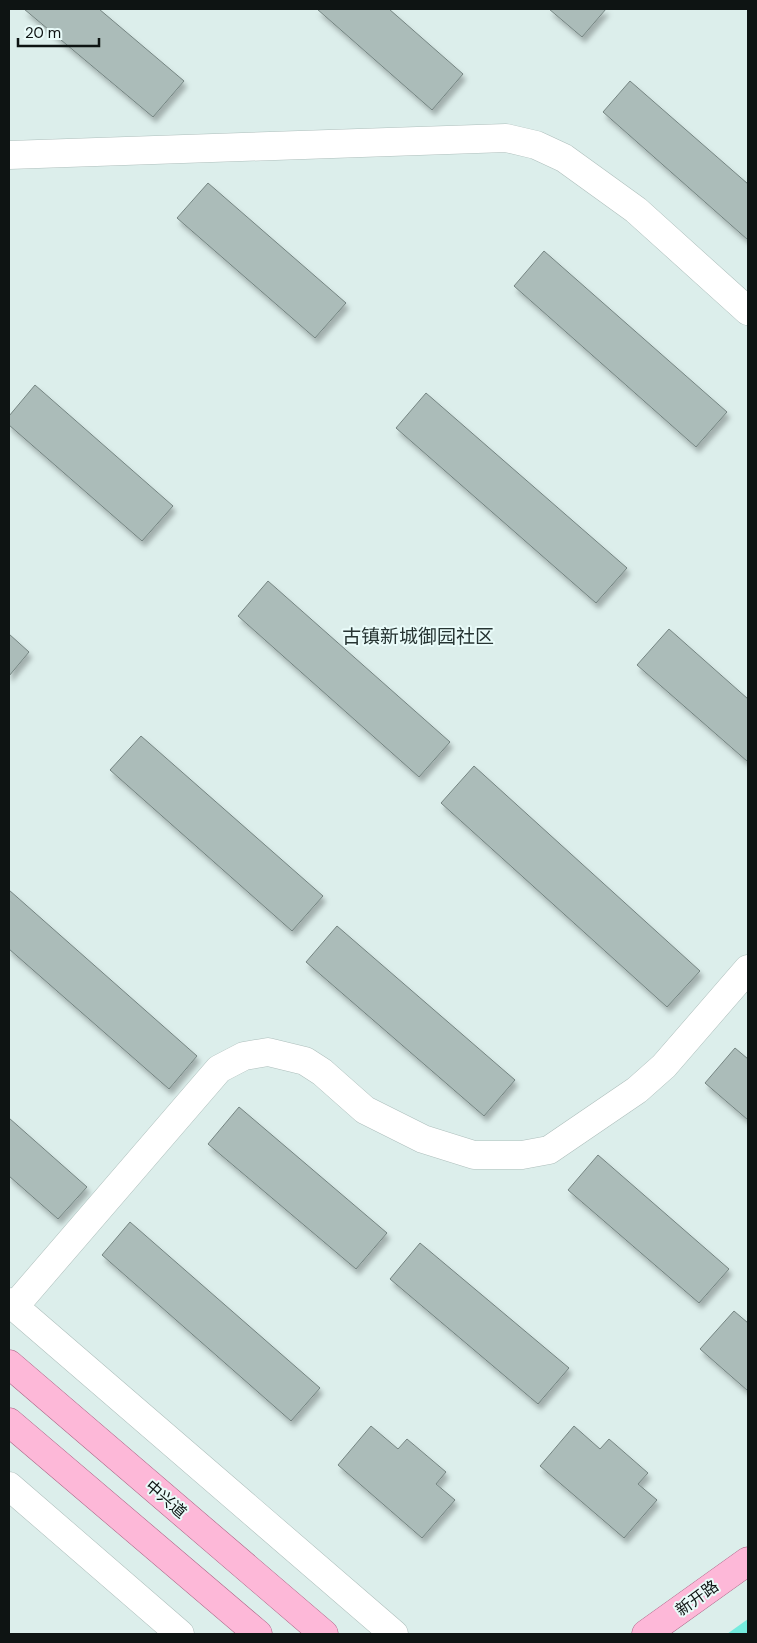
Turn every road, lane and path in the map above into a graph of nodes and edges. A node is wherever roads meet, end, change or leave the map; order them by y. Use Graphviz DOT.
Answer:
graph roads {
  1 [pos="9,155"];
  2 [pos="748,311"];
  3 [pos="748,969"];
  4 [pos="11,1304"];
  5 [pos="9,1364"];
  6 [pos="9,1422"];
  7 [pos="9,1486"];
  8 [pos="748,1561"];
  9 [pos="180,1634"];
  10 [pos="258,1634"];
  11 [pos="324,1634"];
  12 [pos="394,1634"];
  13 [pos="646,1634"];
  1 -- 2 [label="street"];
  3 -- 4 [label="street"];
  4 -- 12 [label="street"];
  5 -- 11 [label="main road, 中兴道"];
  6 -- 10 [label="main road"];
  7 -- 9 [label="street"];
  8 -- 13 [label="main road, 新开路"];
}
